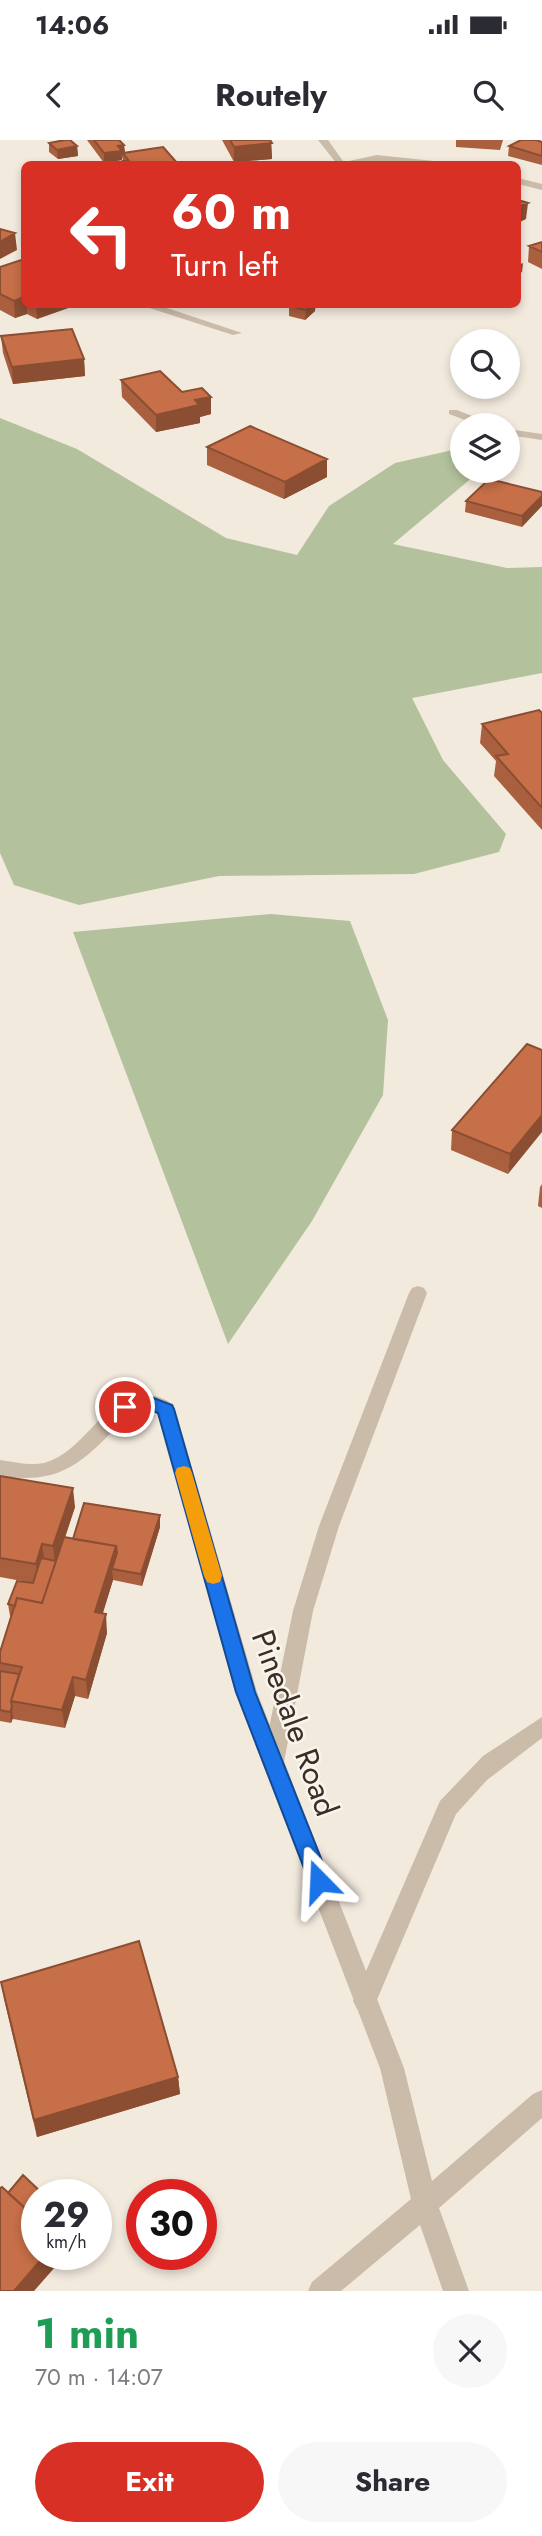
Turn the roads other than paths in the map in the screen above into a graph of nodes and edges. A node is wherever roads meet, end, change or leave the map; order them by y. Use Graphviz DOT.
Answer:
graph roads {
  1 [pos="323,140"];
  2 [pos="338,161"];
  3 [pos="362,161"];
  4 [pos="400,161"];
  5 [pos="521,182"];
  6 [pos="542,187"];
  7 [pos="155,308"];
  8 [pos="237,333"];
  9 [pos="520,434"];
  10 [pos="542,437"];
  11 [pos="418,1293"];
  12 [pos="0,1468"];
  13 [pos="542,1726"];
  14 [pos="273,1762"];
  15 [pos="365,2001"];
  16 [pos="542,2102"];
  17 [pos="425,2204"];
  18 [pos="321,2291"];
  19 [pos="456,2291"];
  1 -- 2 [label="street"];
  3 -- 4 [label="street"];
  5 -- 6 [label="street"];
  7 -- 8 [label="street"];
  9 -- 10 [label="street"];
  11 -- 14 [label="street"];
  12 -- 14 [label="street, Pinedale Road"];
  13 -- 15 [label="street"];
  14 -- 15 [label="street, Pinedale Road"];
  15 -- 17 [label="street, Pinedale Road"];
  16 -- 17 [label="street"];
  17 -- 18 [label="street"];
  17 -- 19 [label="street, Pinedale Road"];
}
